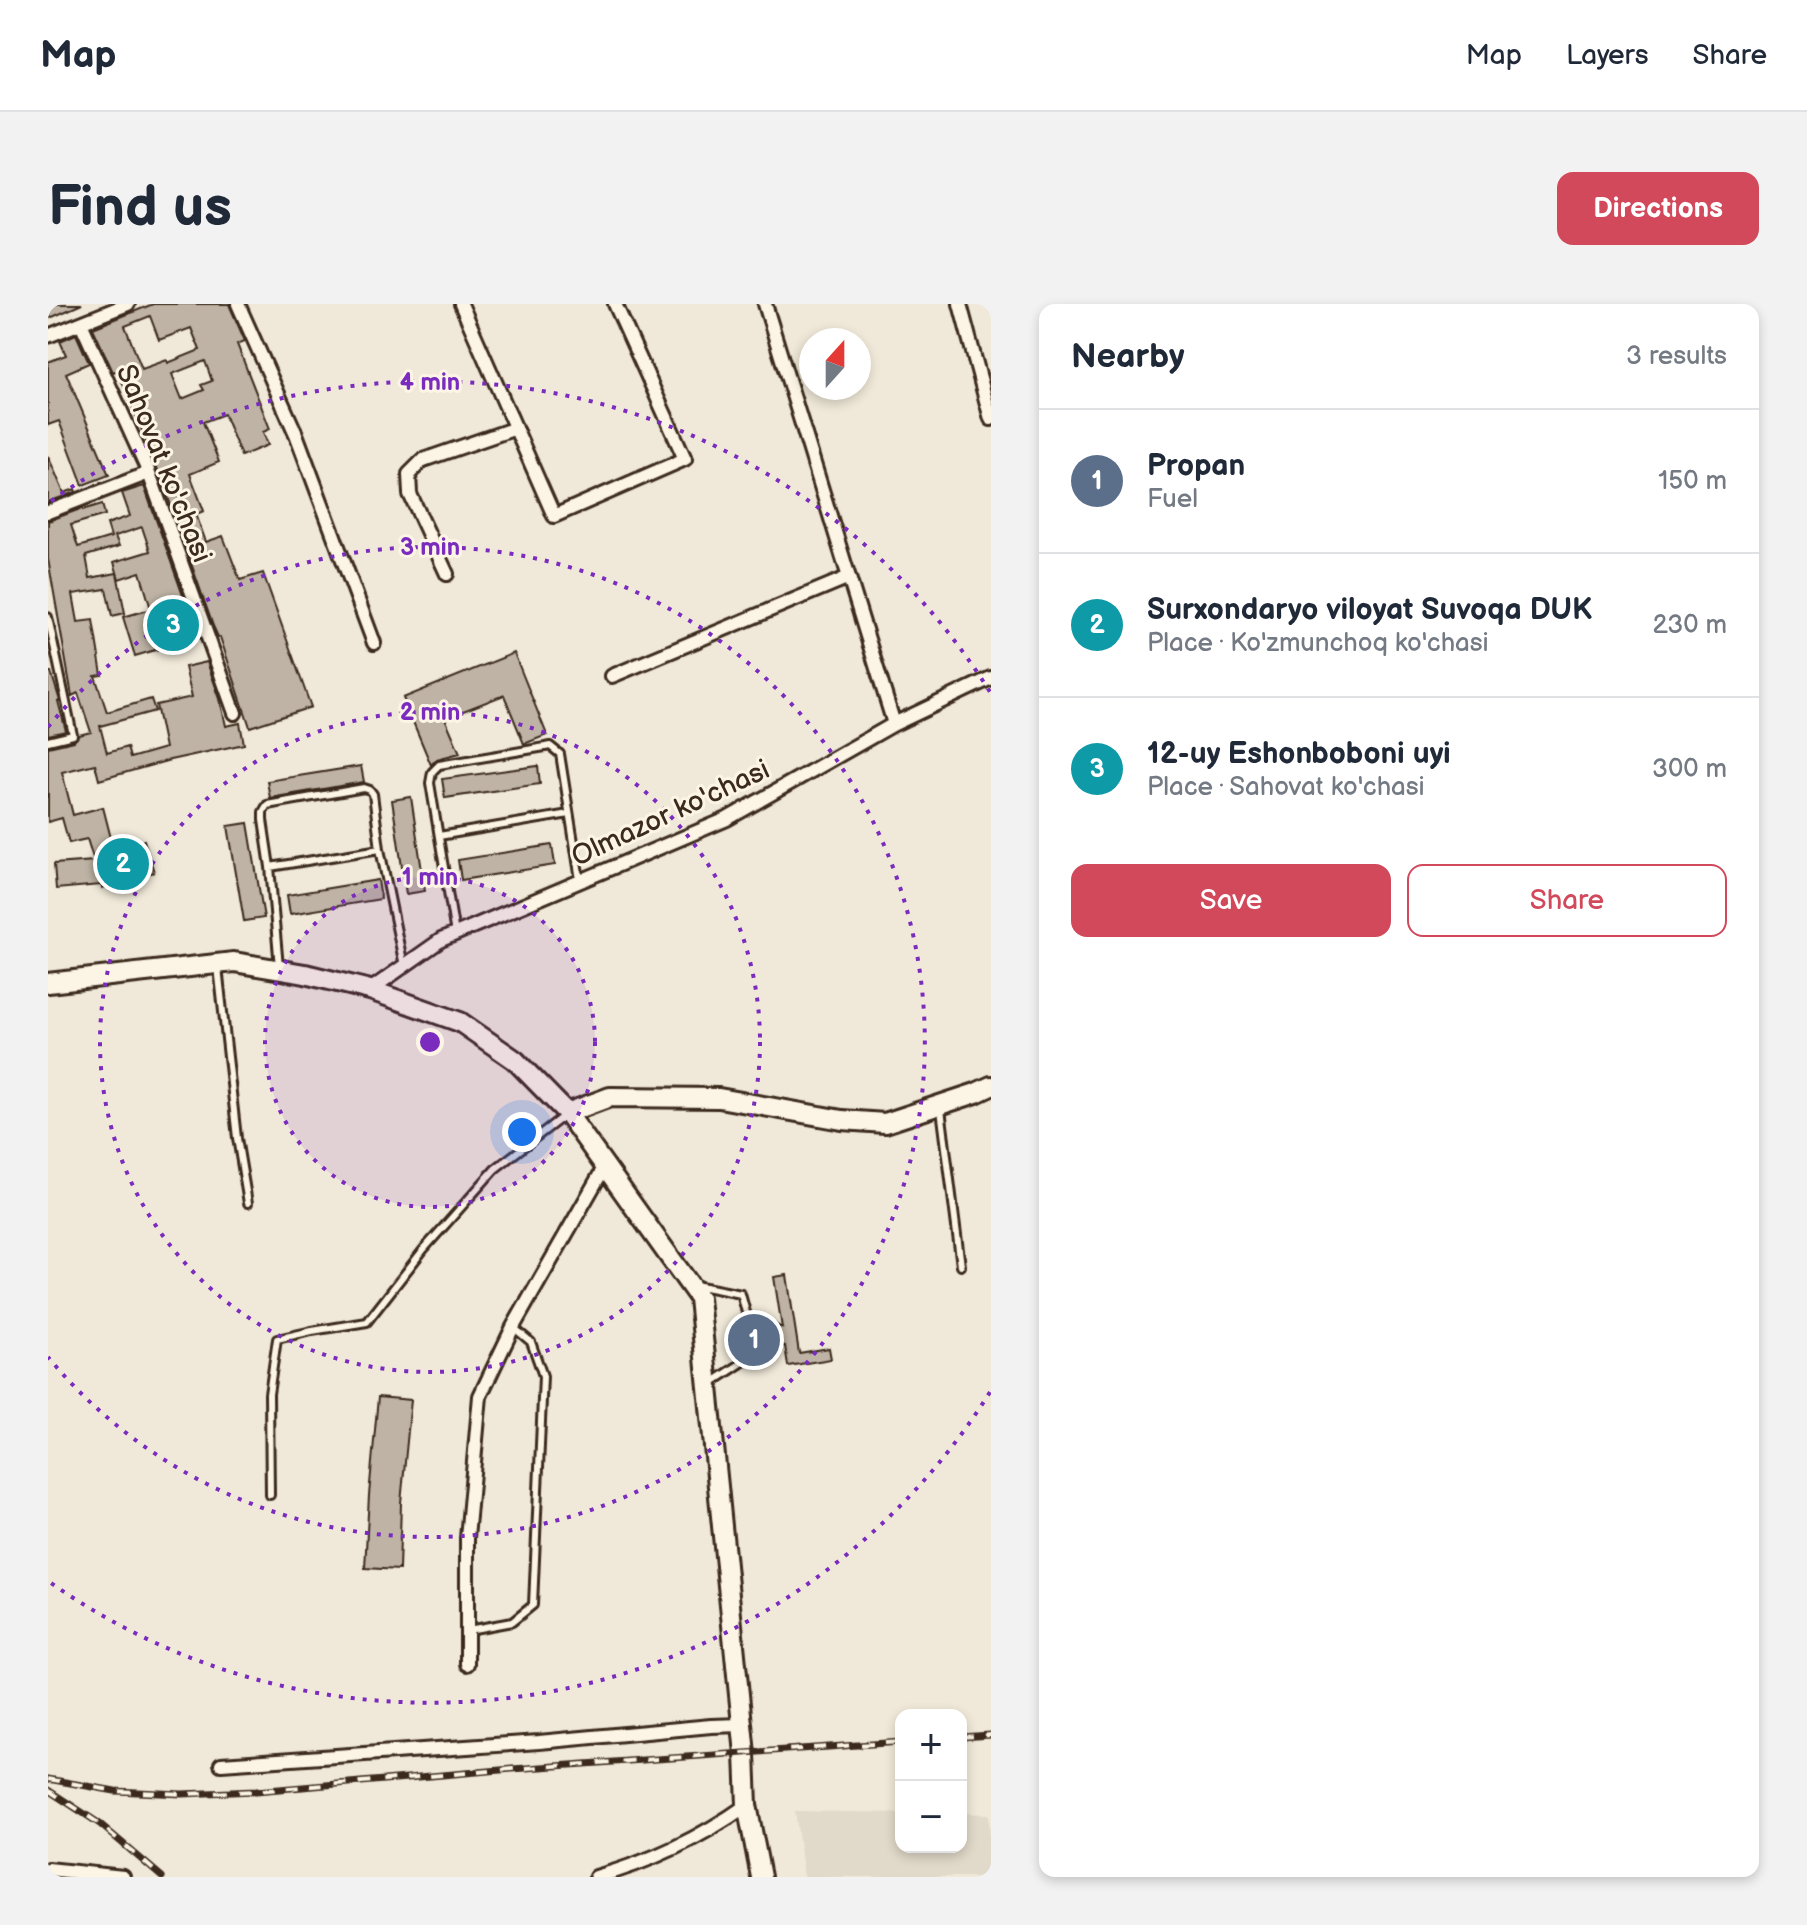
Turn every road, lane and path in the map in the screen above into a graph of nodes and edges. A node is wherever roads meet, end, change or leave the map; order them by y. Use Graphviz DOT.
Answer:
graph roads {
  1 [pos="128,304"];
  2 [pos="239,304"];
  3 [pos="461,304"];
  4 [pos="615,304"];
  5 [pos="765,304"];
  6 [pos="960,304"];
  7 [pos="81,323"];
  8 [pos="48,336"];
  9 [pos="989,405"];
  10 [pos="991,419"];
  11 [pos="516,428"];
  12 [pos="149,473"];
  13 [pos="48,512"];
  14 [pos="447,574"];
  15 [pos="849,577"];
  16 [pos="48,617"];
  17 [pos="374,643"];
  18 [pos="612,676"];
  19 [pos="991,678"];
  20 [pos="235,713"];
  21 [pos="894,724"];
  22 [pos="48,741"];
  23 [pos="569,814"];
  24 [pos="439,836"];
  25 [pos="380,849"];
  26 [pos="270,867"];
  27 [pos="580,880"];
  28 [pos="455,934"];
  29 [pos="217,964"];
  30 [pos="404,966"];
  31 [pos="279,970"];
  32 [pos="48,983"];
  33 [pos="370,990"];
  34 [pos="991,1086"];
  35 [pos="941,1105"];
  36 [pos="567,1113"];
  37 [pos="605,1166"];
  38 [pos="248,1203"];
  39 [pos="961,1266"];
  40 [pos="690,1285"];
  41 [pos="513,1327"];
  42 [pos="707,1386"];
  43 [pos="270,1495"];
  44 [pos="467,1631"];
  45 [pos="467,1664"];
  46 [pos="742,1725"];
  47 [pos="221,1764"];
  48 [pos="747,1805"];
  49 [pos="48,1869"];
  50 [pos="123,1877"];
  51 [pos="596,1877"];
  52 [pos="761,1877"];
  1 -- 7 [label="street"];
  2 -- 17 [label="street"];
  3 -- 11 [label="street"];
  4 -- 11 [label="street"];
  5 -- 15 [label="street"];
  6 -- 9 [label="street"];
  7 -- 8 [label="street"];
  7 -- 12 [label="street, Sahovat ko'chasi"];
  9 -- 10 [label="street"];
  11 -- 14 [label="street"];
  12 -- 13 [label="street"];
  12 -- 20 [label="street, Sahovat ko'chasi"];
  15 -- 18 [label="street"];
  15 -- 21 [label="street"];
  16 -- 22 [label="lane"];
  19 -- 21 [label="street, Olmazor ko'chasi"];
  21 -- 27 [label="street, Olmazor ko'chasi"];
  23 -- 24 [label="lane"];
  23 -- 24 [label="lane"];
  23 -- 27 [label="lane"];
  24 -- 28 [label="lane"];
  25 -- 26 [label="lane"];
  25 -- 26 [label="lane"];
  25 -- 30 [label="lane"];
  26 -- 31 [label="lane"];
  27 -- 28 [label="street, Olmazor ko'chasi"];
  28 -- 30 [label="street, Olmazor ko'chasi"];
  29 -- 31 [label="street"];
  29 -- 32 [label="street"];
  29 -- 38 [label="lane"];
  30 -- 33 [label="street, Olmazor ko'chasi"];
  31 -- 33 [label="street"];
  33 -- 36 [label="street"];
  34 -- 35 [label="street"];
  35 -- 36 [label="street"];
  35 -- 39 [label="lane"];
  36 -- 37 [label="street"];
  36 -- 43 [label="lane"];
  37 -- 40 [label="street"];
  37 -- 41 [label="street"];
  40 -- 42 [label="street"];
  40 -- 42 [label="lane"];
  41 -- 44 [label="street"];
  41 -- 44 [label="lane"];
  42 -- 46 [label="street"];
  44 -- 45 [label="street"];
  46 -- 47 [label="street"];
  46 -- 48 [label="street"];
  48 -- 51 [label="street"];
  48 -- 52 [label="street"];
  49 -- 50 [label="street"];
}
